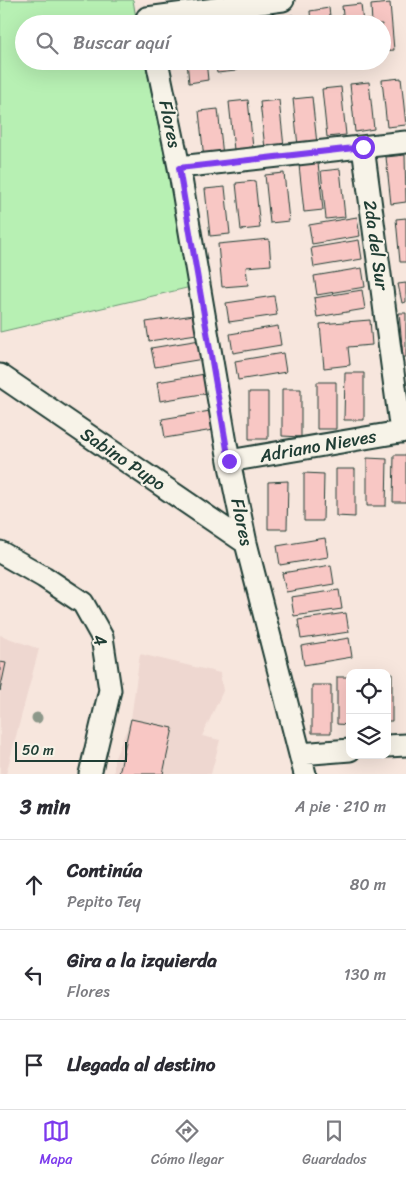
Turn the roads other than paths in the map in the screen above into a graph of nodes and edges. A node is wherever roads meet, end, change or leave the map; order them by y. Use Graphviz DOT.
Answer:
graph roads {
  1 [pos="283,0"];
  2 [pos="147,14"];
  3 [pos="159,70"];
  4 [pos="406,142"];
  5 [pos="363,147"];
  6 [pos="179,168"];
  7 [pos="0,375"];
  8 [pos="404,431"];
  9 [pos="229,461"];
  10 [pos="246,543"];
  11 [pos="0,552"];
  12 [pos="406,745"];
  13 [pos="391,746"];
  14 [pos="346,751"];
  15 [pos="302,764"];
  16 [pos="90,774"];
  1 -- 2 [label="street"];
  3 -- 6 [label="street, Flores"];
  4 -- 5 [label="street"];
  5 -- 6 [label="street"];
  5 -- 8 [label="street, 2da del Sur"];
  6 -- 9 [label="street, Flores"];
  7 -- 10 [label="street, Sabino Pupo"];
  8 -- 9 [label="street, Adriano Nieves"];
  9 -- 10 [label="street, Flores"];
  10 -- 15 [label="street, Flores"];
  11 -- 16 [label="street, 4"];
  12 -- 13 [label="street"];
  14 -- 15 [label="street"];
}
